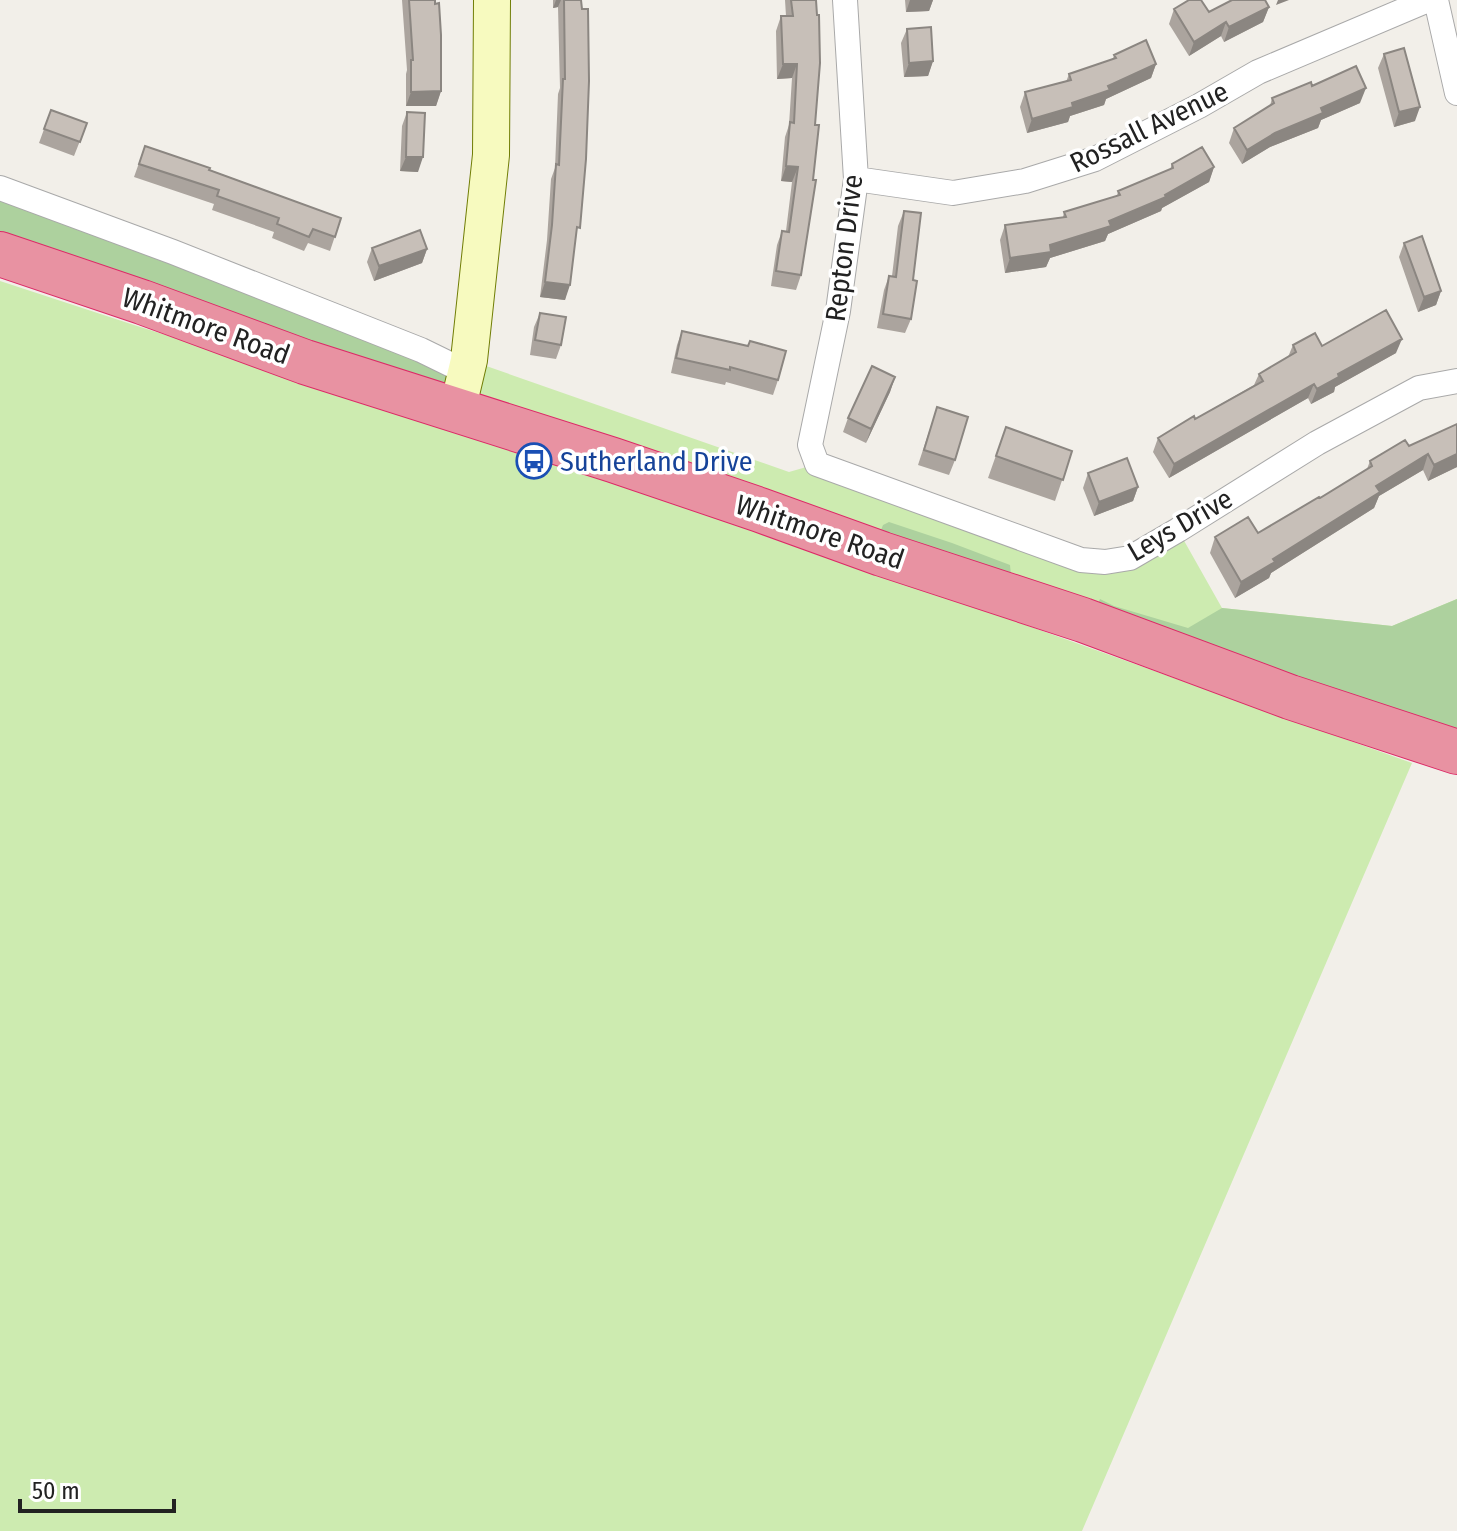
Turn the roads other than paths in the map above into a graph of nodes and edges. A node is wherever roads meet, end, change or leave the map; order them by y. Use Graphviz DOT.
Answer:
graph roads {
  1 [pos="492,0"];
  2 [pos="845,0"];
  3 [pos="1428,0"];
  4 [pos="1436,0"];
  5 [pos="1457,93"];
  6 [pos="856,179"];
  7 [pos="0,188"];
  8 [pos="0,254"];
  9 [pos="1457,381"];
  10 [pos="462,392"];
  11 [pos="810,445"];
  12 [pos="1457,752"];
  1 -- 10 [label="street"];
  2 -- 6 [label="street, Repton Drive"];
  3 -- 6 [label="street, Rossall Avenue"];
  4 -- 5 [label="street"];
  6 -- 11 [label="street, Repton Drive"];
  7 -- 10 [label="street, Whitmore Road"];
  8 -- 10 [label="highway, Whitmore Road"];
  9 -- 11 [label="street, Leys Drive"];
  10 -- 12 [label="highway, Whitmore Road"];
}
